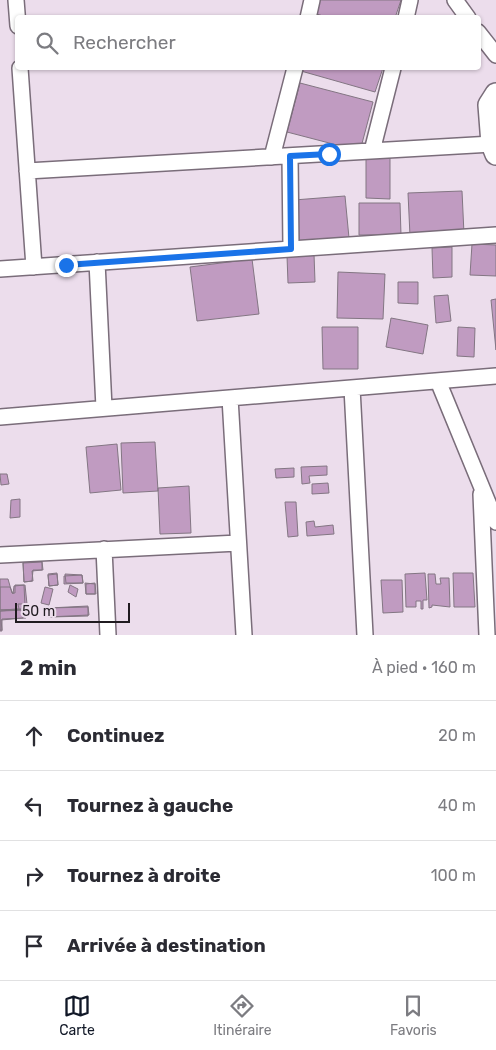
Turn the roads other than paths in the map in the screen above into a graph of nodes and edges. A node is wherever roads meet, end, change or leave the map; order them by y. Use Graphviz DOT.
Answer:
graph roads {
  1 [pos="16,0"];
  2 [pos="312,0"];
  3 [pos="410,0"];
  4 [pos="455,0"];
  5 [pos="17,15"];
  6 [pos="309,15"];
  7 [pos="407,15"];
  8 [pos="466,15"];
  9 [pos="481,36"];
  10 [pos="496,55"];
  11 [pos="20,70"];
  12 [pos="294,70"];
  13 [pos="392,70"];
  14 [pos="496,94"];
  15 [pos="494,149"];
  16 [pos="372,151"];
  17 [pos="290,156"];
  18 [pos="272,157"];
  19 [pos="28,171"];
  20 [pos="496,235"];
  21 [pos="291,249"];
  22 [pos="97,262"];
  23 [pos="34,267"];
  24 [pos="0,269"];
  25 [pos="496,376"];
  26 [pos="438,381"];
  27 [pos="352,388"];
  28 [pos="230,398"];
  29 [pos="104,408"];
  30 [pos="0,417"];
  31 [pos="480,486"];
  32 [pos="496,522"];
  33 [pos="238,542"];
  34 [pos="104,549"];
  35 [pos="0,555"];
  36 [pos="108,635"];
  37 [pos="244,635"];
  38 [pos="365,635"];
  39 [pos="487,635"];
  1 -- 5 [label="street"];
  2 -- 6 [label="street"];
  3 -- 7 [label="street"];
  4 -- 8 [label="street"];
  9 -- 10 [label="street"];
  11 -- 19 [label="street"];
  12 -- 18 [label="street"];
  13 -- 16 [label="street"];
  14 -- 15 [label="street"];
  15 -- 16 [label="street"];
  16 -- 17 [label="street"];
  17 -- 18 [label="street"];
  17 -- 21 [label="street"];
  18 -- 19 [label="street"];
  19 -- 23 [label="street"];
  20 -- 21 [label="street"];
  21 -- 22 [label="street"];
  22 -- 23 [label="street"];
  22 -- 29 [label="street"];
  23 -- 24 [label="street"];
  25 -- 26 [label="street"];
  26 -- 27 [label="street"];
  26 -- 31 [label="street"];
  27 -- 28 [label="street"];
  27 -- 38 [label="street"];
  28 -- 29 [label="street"];
  28 -- 33 [label="street"];
  29 -- 30 [label="street"];
  31 -- 32 [label="street"];
  31 -- 39 [label="street"];
  33 -- 34 [label="street"];
  33 -- 37 [label="street"];
  34 -- 35 [label="street"];
  34 -- 36 [label="street"];
}
